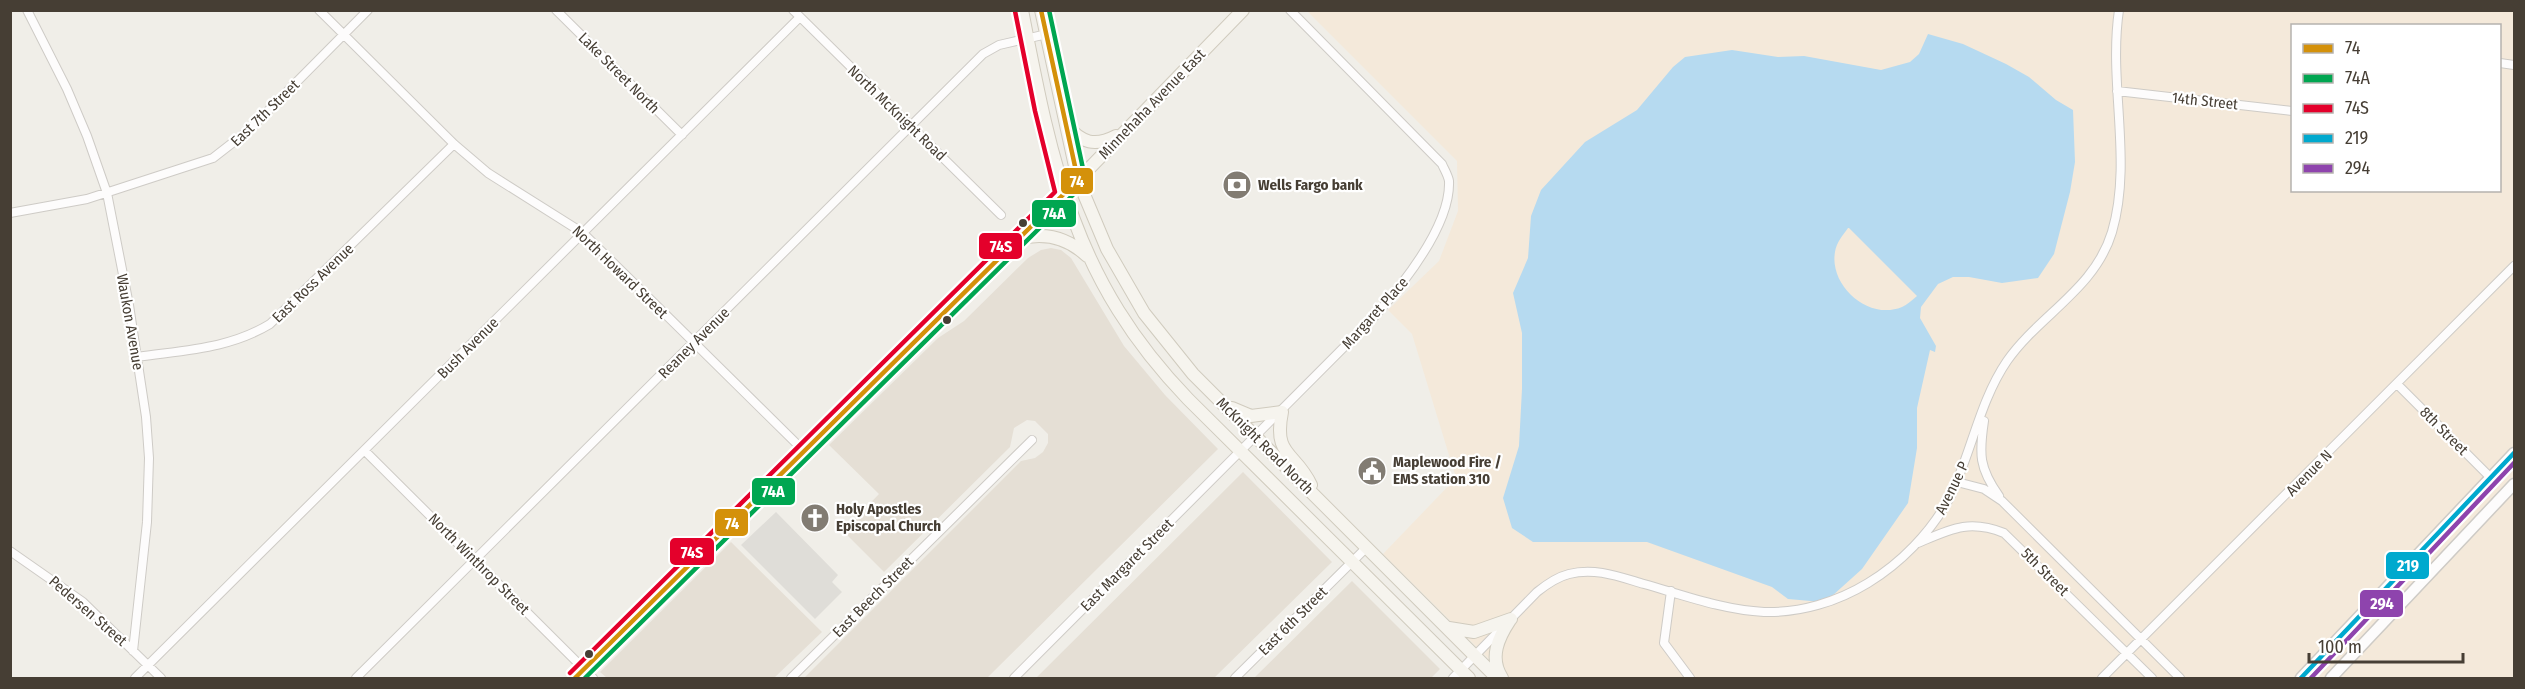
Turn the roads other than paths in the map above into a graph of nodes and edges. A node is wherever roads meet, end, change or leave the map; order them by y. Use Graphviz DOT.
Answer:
graph roads {
  1 [pos="27,10"];
  2 [pos="319,10"];
  3 [pos="368,10"];
  4 [pos="556,10"];
  5 [pos="793,10"];
  6 [pos="1022,10"];
  7 [pos="1041,10"];
  8 [pos="1243,10"];
  9 [pos="1290,10"];
  10 [pos="2119,10"];
  11 [pos="800,17"];
  12 [pos="1047,34"];
  13 [pos="344,35"];
  14 [pos="1028,38"];
  15 [pos="2117,91"];
  16 [pos="2291,111"];
  17 [pos="1066,124"];
  18 [pos="910,126"];
  19 [pos="1127,129"];
  20 [pos="682,135"];
  21 [pos="454,144"];
  22 [pos="1078,180"];
  23 [pos="107,193"];
  24 [pos="1064,194"];
  25 [pos="10,213"];
  26 [pos="1001,215"];
  27 [pos="583,233"];
  28 [pos="1017,239"];
  29 [pos="1088,258"];
  30 [pos="2514,267"];
  31 [pos="694,344"];
  32 [pos="137,357"];
  33 [pos="2397,384"];
  34 [pos="1218,400"];
  35 [pos="1987,402"];
  36 [pos="1282,412"];
  37 [pos="1257,437"];
  38 [pos="1032,440"];
  39 [pos="364,451"];
  40 [pos="804,451"];
  41 [pos="1241,452"];
  42 [pos="2514,453"];
  43 [pos="2491,478"];
  44 [pos="1958,482"];
  45 [pos="2514,484"];
  46 [pos="1316,496"];
  47 [pos="2002,501"];
  48 [pos="1915,544"];
  49 [pos="1366,548"];
  50 [pos="10,550"];
  51 [pos="475,560"];
  52 [pos="1352,563"];
  53 [pos="1671,591"];
  54 [pos="1511,619"];
  55 [pos="1445,627"];
  56 [pos="2142,640"];
  57 [pos="133,651"];
  58 [pos="2127,654"];
  59 [pos="1476,657"];
  60 [pos="148,666"];
  61 [pos="584,676"];
  62 [pos="1461,676"];
  63 [pos="135,678"];
  64 [pos="161,678"];
  65 [pos="356,678"];
  66 [pos="791,678"];
  67 [pos="1014,678"];
  68 [pos="1235,678"];
  69 [pos="1500,678"];
  70 [pos="1690,678"];
  71 [pos="2102,678"];
  72 [pos="2152,678"];
  73 [pos="2180,678"];
  74 [pos="2301,678"];
  75 [pos="2331,678"];
  1 -- 23 [label="street, Waukon Avenue"];
  2 -- 13 [label="street, North Howard Street"];
  3 -- 13 [label="street, East 7th Street"];
  4 -- 20 [label="street, Lake Street North"];
  5 -- 11 [label="street, North McKnight Road"];
  6 -- 14 [label="main road, McKnight Road North"];
  7 -- 12 [label="main road, McKnight Road North"];
  8 -- 19 [label="main road, Minnehaha Avenue East"];
  9 -- 36 [label="street, Margaret Place"];
  10 -- 15 [label="street, Avenue P"];
  11 -- 18 [label="street, North McKnight Road"];
  11 -- 20 [label="street, Bush Avenue"];
  12 -- 14 [label="street, Reaney Avenue"];
  12 -- 17 [label="main road, McKnight Road North"];
  13 -- 21 [label="street, North Howard Street"];
  13 -- 23 [label="street, East 7th Street"];
  14 -- 18 [label="street, Reaney Avenue"];
  14 -- 24 [label="main road, McKnight Road North"];
  15 -- 16 [label="street, 14th Street"];
  15 -- 35 [label="street, Avenue P"];
  17 -- 19 [label="main road"];
  17 -- 22 [label="main road, McKnight Road North"];
  18 -- 26 [label="street, North McKnight Road"];
  18 -- 31 [label="street, Reaney Avenue"];
  19 -- 22 [label="main road, Minnehaha Avenue East"];
  20 -- 27 [label="street, Bush Avenue"];
  21 -- 27 [label="street, North Howard Street"];
  21 -- 32 [label="street, East Ross Avenue"];
  22 -- 24 [label="main road, Minnehaha Avenue East"];
  22 -- 34 [label="main road, McKnight Road North"];
  23 -- 25 [label="street, East 7th Street"];
  23 -- 32 [label="street, Waukon Avenue"];
  24 -- 28 [label="main road, Minnehaha Avenue East"];
  24 -- 29 [label="main road, McKnight Road North"];
  27 -- 31 [label="street, North Howard Street"];
  27 -- 39 [label="street, Bush Avenue"];
  28 -- 29 [label="main road"];
  28 -- 40 [label="main road, Minnehaha Avenue East"];
  29 -- 41 [label="main road, McKnight Road North"];
  30 -- 33 [label="street, Avenue N"];
  31 -- 40 [label="street, North Howard Street"];
  31 -- 51 [label="street, Reaney Avenue"];
  32 -- 57 [label="street, Waukon Avenue"];
  33 -- 43 [label="street, 8th Street"];
  33 -- 56 [label="street, Avenue N"];
  34 -- 36 [label="main road"];
  34 -- 37 [label="main road, McKnight Road North"];
  35 -- 44 [label="street, Avenue P"];
  35 -- 47 [label="street"];
  36 -- 37 [label="street, Margaret Place"];
  36 -- 46 [label="main road"];
  37 -- 41 [label="street, East Margaret Street"];
  37 -- 46 [label="main road, McKnight Road North"];
  38 -- 66 [label="street, East Beech Street"];
  39 -- 51 [label="street, North Winthrop Street"];
  39 -- 60 [label="street, Bush Avenue"];
  40 -- 61 [label="main road, Minnehaha Avenue East"];
  41 -- 52 [label="main road, McKnight Road North"];
  41 -- 67 [label="street, East Margaret Street"];
  42 -- 43 [label="street"];
  43 -- 74 [label="street"];
  44 -- 47 [label="street, 5th Street"];
  44 -- 48 [label="street, Avenue P"];
  45 -- 75 [label="street"];
  46 -- 49 [label="main road, McKnight Road North"];
  47 -- 56 [label="street, 5th Street"];
  48 -- 53 [label="street, Avenue P"];
  48 -- 58 [label="street, 5th Street"];
  49 -- 52 [label="street, East 6th Street"];
  49 -- 55 [label="main road, McKnight Road North"];
  50 -- 57 [label="street, Pedersen Street"];
  51 -- 61 [label="street, North Winthrop Street"];
  51 -- 65 [label="street, Reaney Avenue"];
  52 -- 62 [label="main road, McKnight Road North"];
  52 -- 68 [label="street, East 6th Street"];
  53 -- 54 [label="street, Avenue P"];
  53 -- 70 [label="street"];
  54 -- 55 [label="main road"];
  54 -- 59 [label="street, Avenue P"];
  54 -- 69 [label="main road"];
  55 -- 59 [label="main road, McKnight Road North"];
  56 -- 58 [label="street, Avenue N"];
  56 -- 73 [label="street, 5th Street"];
  57 -- 60 [label="street, Pedersen Street"];
  58 -- 71 [label="street, Avenue N"];
  58 -- 72 [label="street, 5th Street"];
  59 -- 62 [label="street, Avenue P"];
  59 -- 69 [label="main road, McKnight Road North"];
  60 -- 63 [label="street, Bush Avenue"];
  60 -- 64 [label="street, Pedersen Street"];
}
